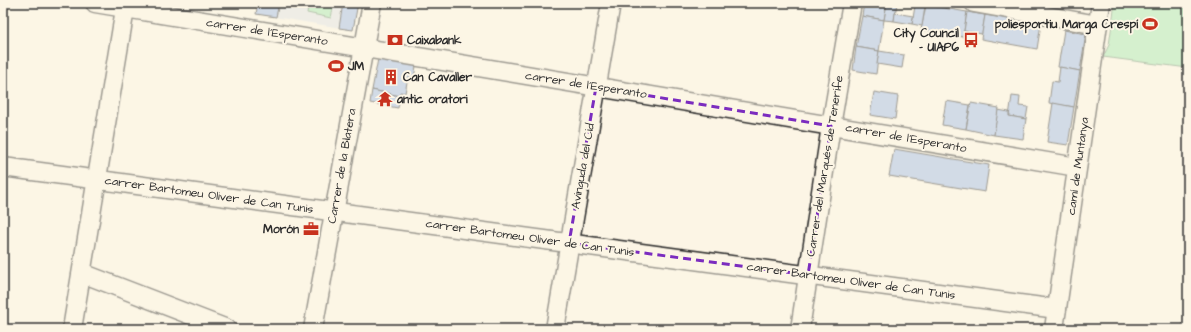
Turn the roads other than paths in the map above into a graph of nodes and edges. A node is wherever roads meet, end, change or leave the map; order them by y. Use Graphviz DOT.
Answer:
graph roads {
  1 [pos="95,3"];
  2 [pos="372,3"];
  3 [pos="611,3"];
  4 [pos="852,3"];
  5 [pos="974,3"];
  6 [pos="1101,3"];
  7 [pos="126,6"];
  8 [pos="1098,25"];
  9 [pos="364,48"];
  10 [pos="596,87"];
  11 [pos="831,126"];
  12 [pos="3,167"];
  13 [pos="1078,167"];
  14 [pos="97,180"];
  15 [pos="334,212"];
  16 [pos="569,243"];
  17 [pos="82,273"];
  18 [pos="808,275"];
  19 [pos="1057,309"];
  20 [pos="72,329"];
  21 [pos="227,329"];
  22 [pos="313,329"];
  23 [pos="555,329"];
  24 [pos="800,329"];
  25 [pos="1054,329"];
  1 -- 7 [label="street, carrer de l'Esperanto"];
  2 -- 9 [label="street, Carrer de la Blatera"];
  3 -- 10 [label="street, Avinguda del Cid"];
  4 -- 11 [label="street, Carrer del Marqués de Tenerife"];
  5 -- 8 [label="street"];
  6 -- 8 [label="street, camí de Muntanya"];
  7 -- 9 [label="street, carrer de l'Esperanto"];
  7 -- 14 [label="street"];
  8 -- 13 [label="street, camí de Muntanya"];
  9 -- 10 [label="street, carrer de l'Esperanto"];
  9 -- 15 [label="street, Carrer de la Blatera"];
  10 -- 11 [label="street, carrer de l'Esperanto"];
  10 -- 16 [label="street, Avinguda del Cid"];
  11 -- 13 [label="street, carrer de l'Esperanto"];
  11 -- 18 [label="street, Carrer del Marqués de Tenerife"];
  12 -- 14 [label="street, carrer Bartomeu Oliver de Can Tunis"];
  13 -- 19 [label="street, camí de Muntanya"];
  14 -- 15 [label="street, carrer Bartomeu Oliver de Can Tunis"];
  14 -- 17 [label="street"];
  15 -- 16 [label="street, carrer Bartomeu Oliver de Can Tunis"];
  15 -- 22 [label="street, Carrer de la Blatera"];
  16 -- 18 [label="street, carrer Bartomeu Oliver de Can Tunis"];
  16 -- 23 [label="street, Avinguda del Cid"];
  17 -- 20 [label="street"];
  17 -- 21 [label="street"];
  18 -- 19 [label="street, carrer Bartomeu Oliver de Can Tunis"];
  18 -- 24 [label="street, Carrer del Marqués de Tenerife"];
  19 -- 25 [label="street, camí de Muntanya"];
}
